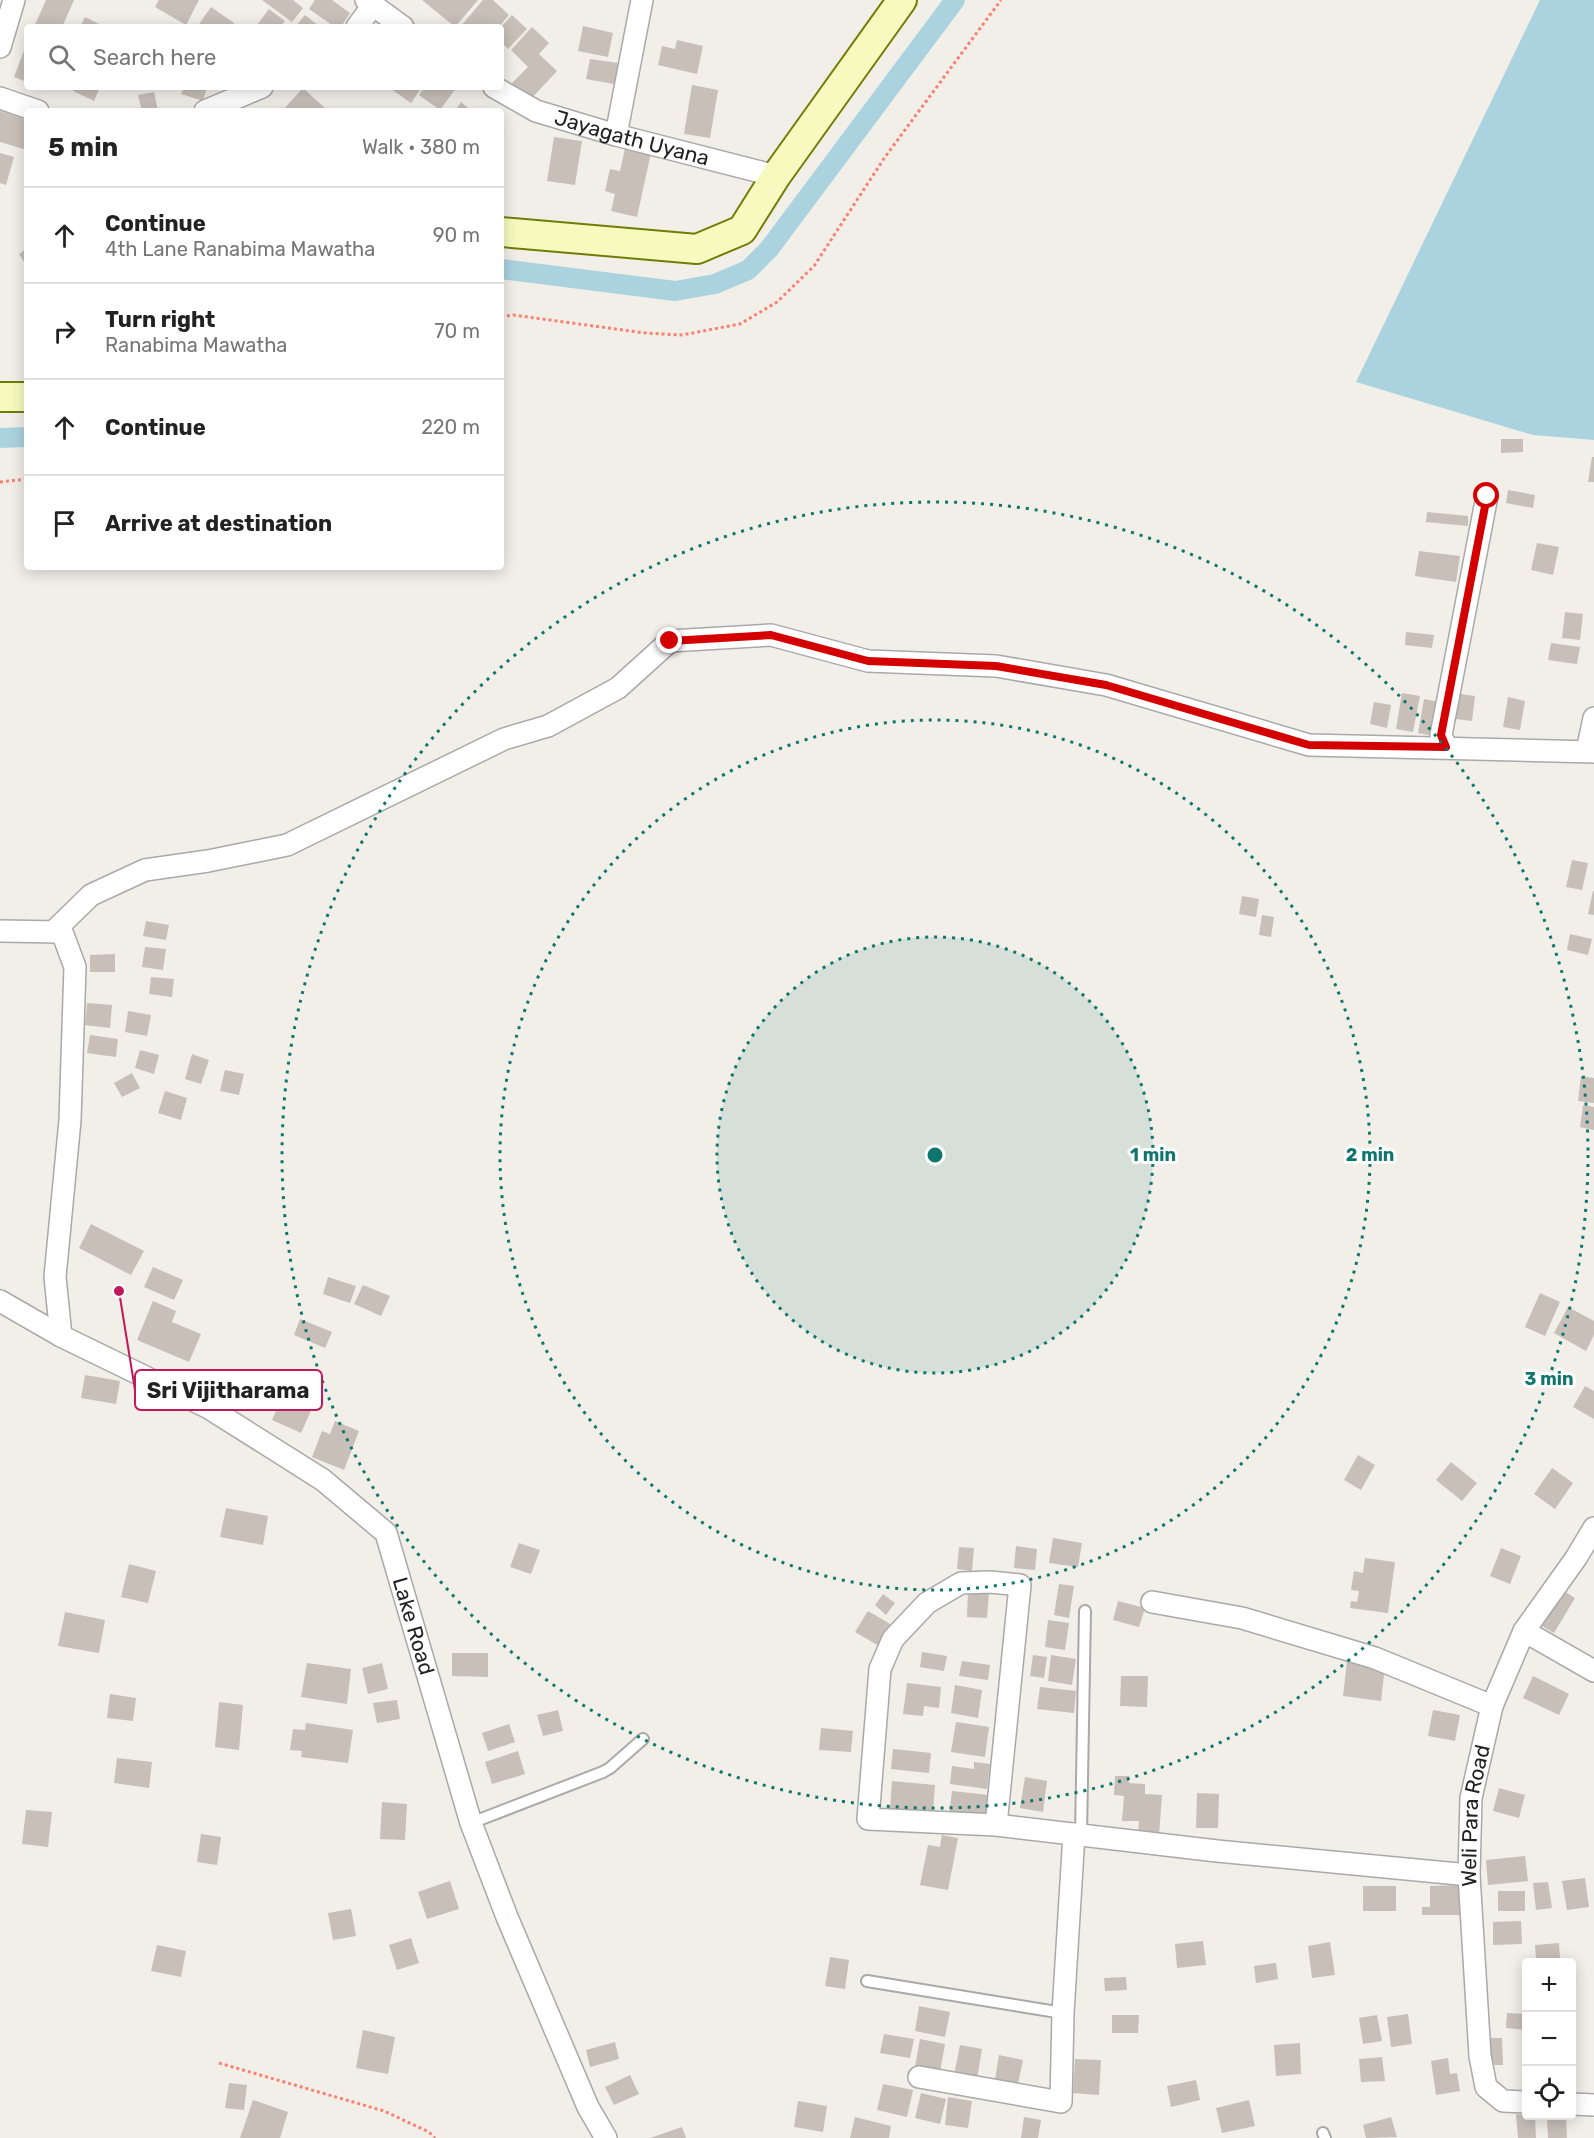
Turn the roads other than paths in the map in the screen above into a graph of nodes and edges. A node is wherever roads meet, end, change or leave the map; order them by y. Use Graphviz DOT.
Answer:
graph roads {
  1 [pos="14,0"];
  2 [pos="642,0"];
  3 [pos="902,0"];
  4 [pos="369,2"];
  5 [pos="358,24"];
  6 [pos="399,24"];
  7 [pos="0,47"];
  8 [pos="255,90"];
  9 [pos="499,90"];
  10 [pos="0,98"];
  11 [pos="29,108"];
  12 [pos="212,108"];
  13 [pos="616,135"];
  14 [pos="776,176"];
  15 [pos="504,232"];
  16 [pos="0,397"];
  17 [pos="24,397"];
  18 [pos="1487,496"];
  19 [pos="1594,718"];
  20 [pos="1446,747"];
  21 [pos="1591,752"];
  22 [pos="0,931"];
  23 [pos="53,932"];
  24 [pos="0,1301"];
  25 [pos="61,1336"];
  26 [pos="1594,1528"];
  27 [pos="1152,1602"];
  28 [pos="1085,1611"];
  29 [pos="1524,1631"];
  30 [pos="1594,1671"];
  31 [pos="1492,1706"];
  32 [pos="643,1739"];
  33 [pos="471,1823"];
  34 [pos="996,1825"];
  35 [pos="1078,1835"];
  36 [pos="1468,1875"];
  37 [pos="867,1981"];
  38 [pos="1064,2013"];
  39 [pos="919,2078"];
  40 [pos="1522,2102"];
  41 [pos="1576,2104"];
  42 [pos="1594,2105"];
  43 [pos="606,2138"];
  1 -- 7 [label="street"];
  2 -- 13 [label="street"];
  3 -- 14 [label="main road"];
  4 -- 5 [label="street"];
  4 -- 6 [label="street"];
  8 -- 12 [label="street"];
  9 -- 13 [label="street, Jayagath Uyana"];
  10 -- 11 [label="street"];
  13 -- 14 [label="street, Jayagath Uyana"];
  14 -- 15 [label="main road"];
  16 -- 17 [label="main road"];
  18 -- 20 [label="street"];
  19 -- 21 [label="street"];
  20 -- 21 [label="street"];
  20 -- 23 [label="street"];
  22 -- 23 [label="street"];
  23 -- 25 [label="street"];
  24 -- 25 [label="street, Lake Road"];
  25 -- 33 [label="street, Lake Road"];
  26 -- 29 [label="street, Weli Para Road"];
  27 -- 31 [label="street"];
  28 -- 35 [label="lane"];
  29 -- 30 [label="street"];
  29 -- 31 [label="street, Weli Para Road"];
  31 -- 36 [label="street, Weli Para Road"];
  32 -- 33 [label="lane"];
  33 -- 43 [label="street, Lake Road"];
  34 -- 34 [label="street"];
  34 -- 35 [label="street"];
  35 -- 36 [label="street"];
  35 -- 38 [label="street"];
  36 -- 40 [label="street, Weli Para Road"];
  37 -- 38 [label="lane"];
  38 -- 39 [label="street"];
  41 -- 42 [label="street"];
}
